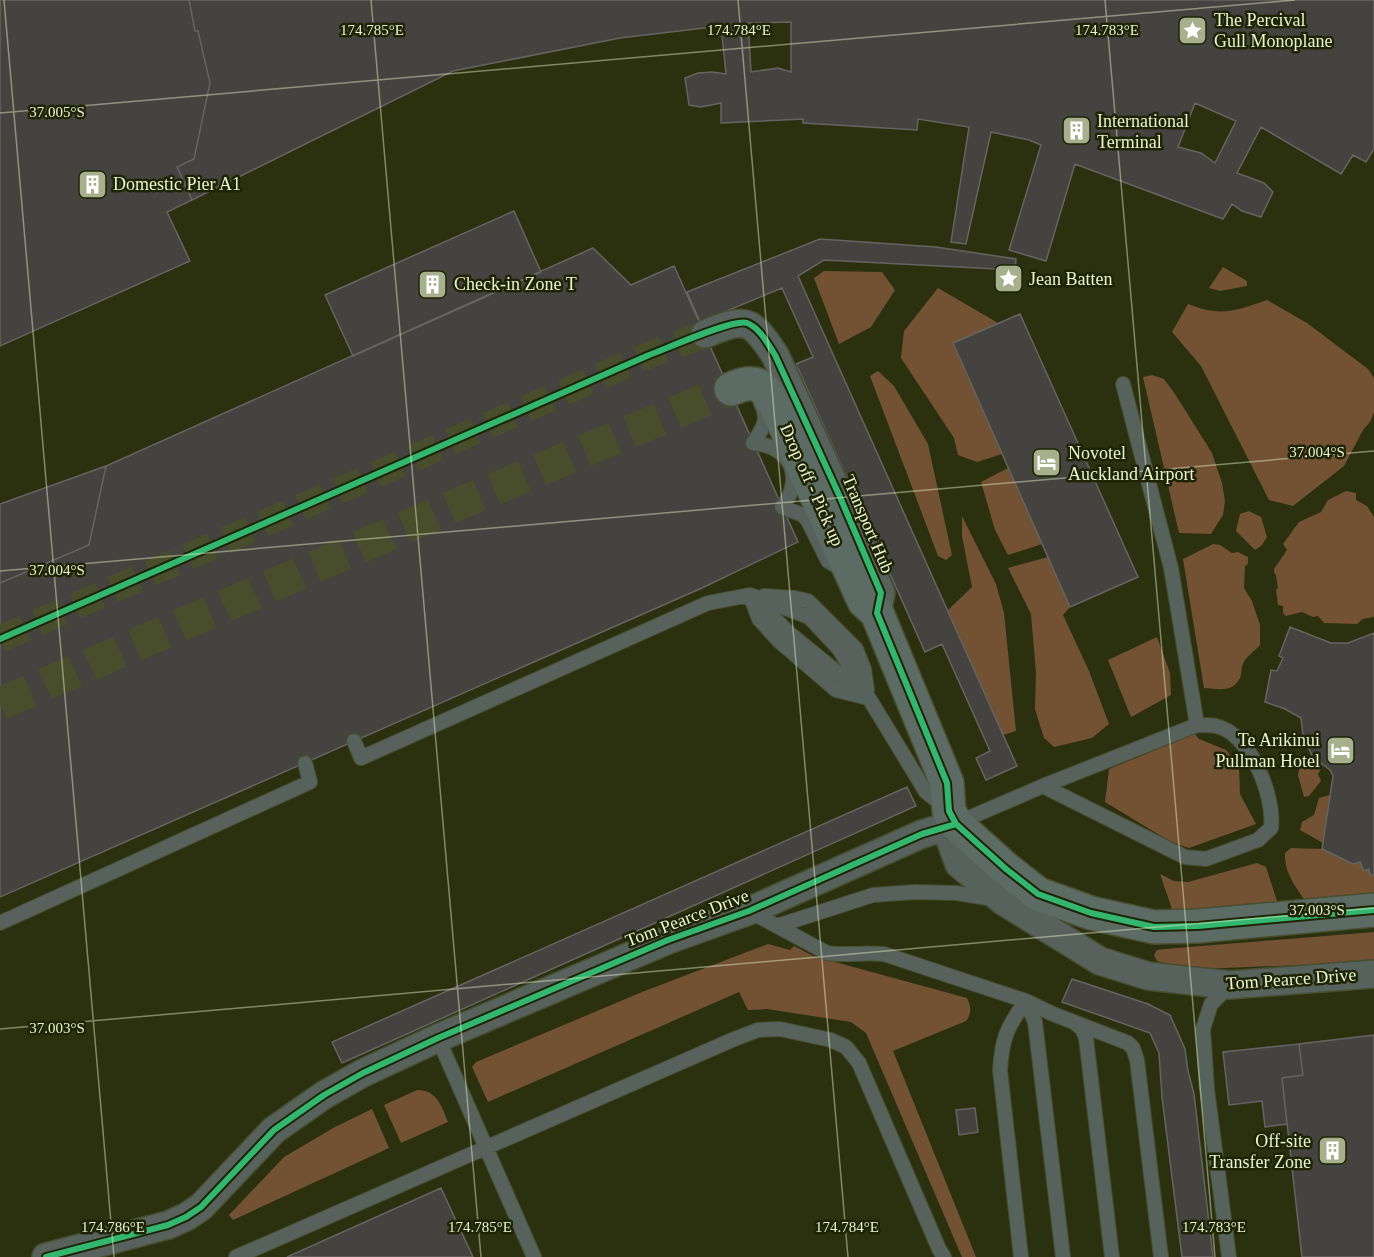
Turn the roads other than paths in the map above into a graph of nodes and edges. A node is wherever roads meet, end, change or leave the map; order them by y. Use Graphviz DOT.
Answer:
graph roads {
  1 [pos="705,334"];
  2 [pos="1123,384"];
  3 [pos="731,389"];
  4 [pos="854,579"];
  5 [pos="750,595"];
  6 [pos="877,613"];
  7 [pos="868,698"];
  8 [pos="1197,725"];
  9 [pos="354,741"];
  10 [pos="305,763"];
  11 [pos="1043,786"];
  12 [pos="952,817"];
  13 [pos="1003,901"];
  14 [pos="1374,910"];
  15 [pos="749,911"];
  16 [pos="0,923"];
  17 [pos="777,926"];
  18 [pos="1374,974"];
  19 [pos="1230,985"];
  20 [pos="1026,1001"];
  21 [pos="1073,1022"];
  22 [pos="438,1038"];
  23 [pos="487,1149"];
  24 [pos="46,1257"];
  25 [pos="236,1257"];
  26 [pos="534,1257"];
  27 [pos="944,1257"];
  28 [pos="1021,1257"];
  29 [pos="1063,1257"];
  30 [pos="1112,1257"];
  31 [pos="1161,1257"];
  32 [pos="1229,1257"];
  1 -- 6 [label="street, Transport Hub"];
  2 -- 8 [label="lane"];
  3 -- 4 [label="street, Drop off - Pick up"];
  3 -- 4 [label="lane"];
  4 -- 6 [label="street, Drop off - Pick up"];
  5 -- 7 [label="lane"];
  5 -- 7 [label="lane"];
  5 -- 9 [label="lane"];
  6 -- 12 [label="street, Transport Hub"];
  7 -- 12 [label="lane"];
  8 -- 11 [label="lane"];
  8 -- 11 [label="lane"];
  10 -- 16 [label="lane"];
  11 -- 12 [label="lane"];
  12 -- 13 [label="street, Tom Pearce Drive"];
  12 -- 14 [label="street"];
  12 -- 15 [label="street, Tom Pearce Drive"];
  13 -- 17 [label="lane"];
  13 -- 19 [label="street, Tom Pearce Drive"];
  15 -- 17 [label="lane"];
  15 -- 22 [label="street, Tom Pearce Drive"];
  17 -- 20 [label="lane"];
  18 -- 19 [label="street, Tom Pearce Drive"];
  19 -- 32 [label="lane"];
  20 -- 21 [label="lane"];
  20 -- 28 [label="lane"];
  20 -- 29 [label="lane"];
  21 -- 30 [label="lane"];
  21 -- 31 [label="lane"];
  22 -- 23 [label="lane"];
  22 -- 24 [label="street, Tom Pearce Drive"];
  23 -- 25 [label="lane"];
  23 -- 26 [label="lane"];
  23 -- 27 [label="lane"];
}
